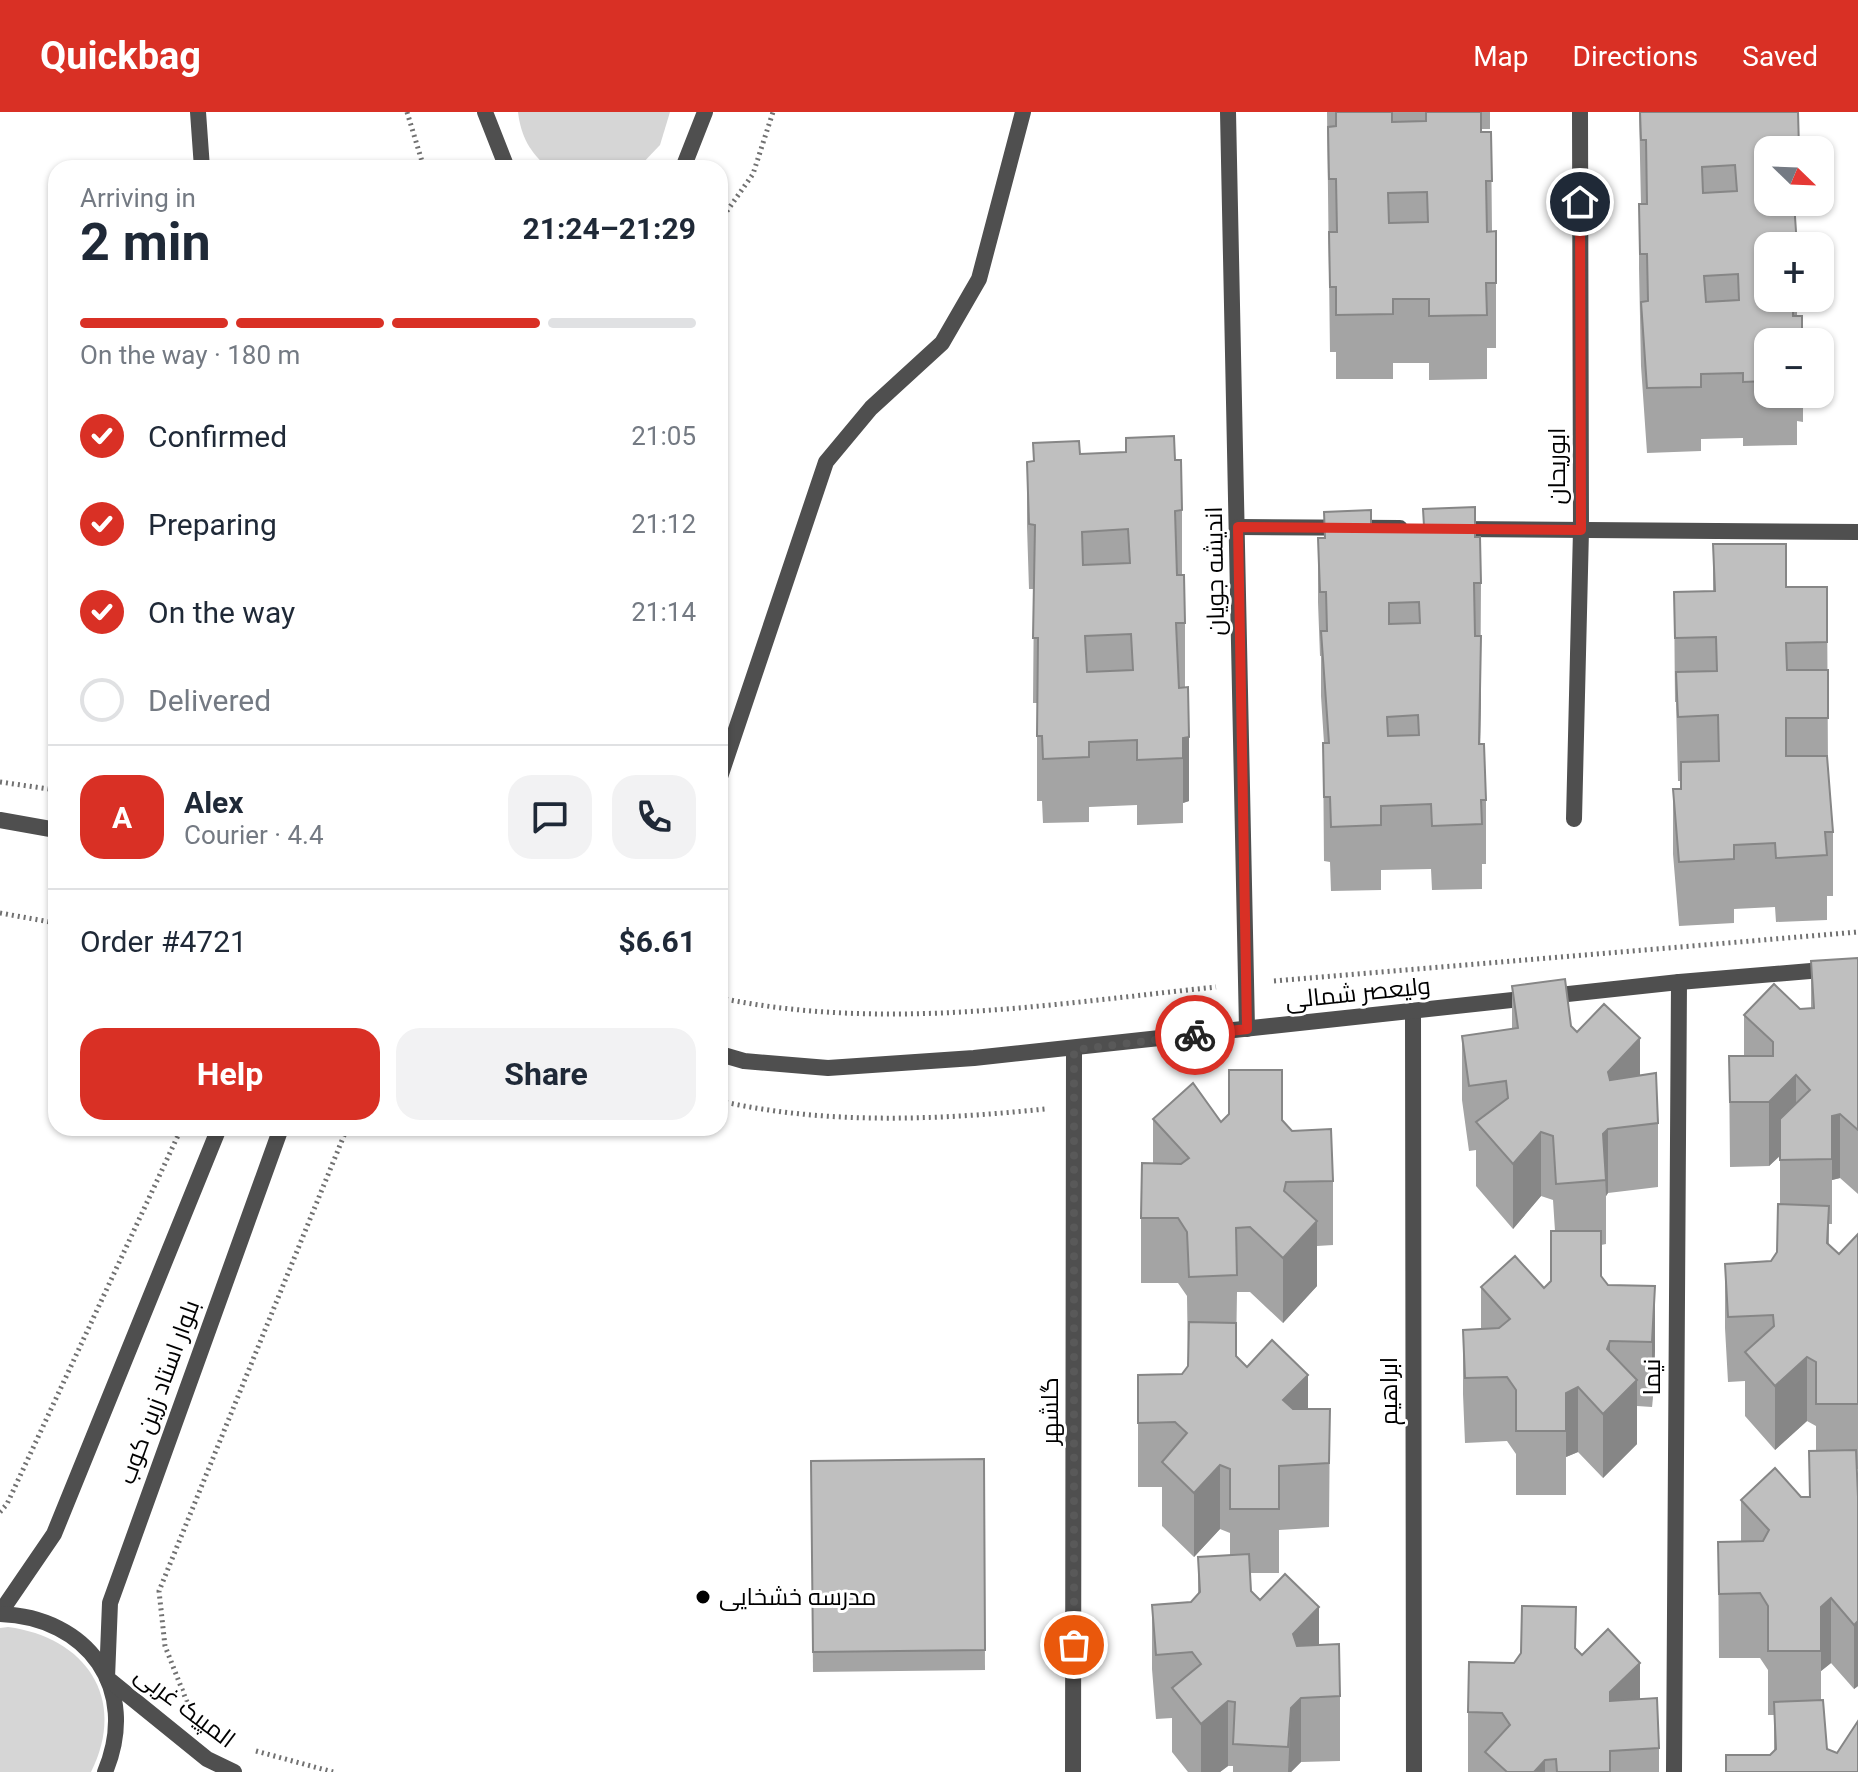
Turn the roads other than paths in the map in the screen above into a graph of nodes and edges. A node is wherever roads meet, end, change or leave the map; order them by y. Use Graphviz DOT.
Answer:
graph roads {
  1 [pos="198,112"];
  2 [pos="485,112"];
  3 [pos="705,112"];
  4 [pos="1023,112"];
  5 [pos="1228,112"];
  6 [pos="1580,112"];
  7 [pos="201,160"];
  8 [pos="503,160"];
  9 [pos="686,160"];
  10 [pos="1238,527"];
  11 [pos="1581,530"];
  12 [pos="1858,532"];
  13 [pos="728,753"];
  14 [pos="1574,819"];
  15 [pos="0,820"];
  16 [pos="48,829"];
  17 [pos="1858,967"];
  18 [pos="1679,982"];
  19 [pos="1413,1011"];
  20 [pos="1247,1029"];
  21 [pos="1074,1050"];
  22 [pos="728,1056"];
  23 [pos="216,1136"];
  24 [pos="278,1136"];
  25 [pos="0,1614"];
  26 [pos="107,1678"];
  27 [pos="105,1772"];
  28 [pos="234,1772"];
  29 [pos="1073,1772"];
  30 [pos="1414,1772"];
  31 [pos="1674,1772"];
  1 -- 7 [label="street"];
  2 -- 8 [label="street"];
  3 -- 9 [label="street"];
  4 -- 13 [label="street"];
  5 -- 10 [label="street, اندیشه جویان"];
  6 -- 11 [label="street, ابوریحان"];
  10 -- 11 [label="street"];
  10 -- 20 [label="street, اندیشه جویان"];
  11 -- 12 [label="street"];
  11 -- 14 [label="street, ابوریحان"];
  15 -- 16 [label="street"];
  17 -- 18 [label="street, ولیعصر شمالی"];
  18 -- 19 [label="street, ولیعصر شمالی"];
  18 -- 31 [label="street, نیما"];
  19 -- 20 [label="street, ولیعصر شمالی"];
  19 -- 30 [label="street, ابراهیم"];
  20 -- 21 [label="street, ولیعصر شمالی"];
  21 -- 22 [label="street, ولیعصر شمالی"];
  21 -- 29 [label="street, گلشهر"];
  23 -- 25 [label="street, بلوار استاد زرین کوب"];
  24 -- 26 [label="street, بلوار استاد زرین کوب"];
  25 -- 26 [label="street"];
  26 -- 27 [label="street"];
  26 -- 28 [label="street, المپیک غربی"];
}
